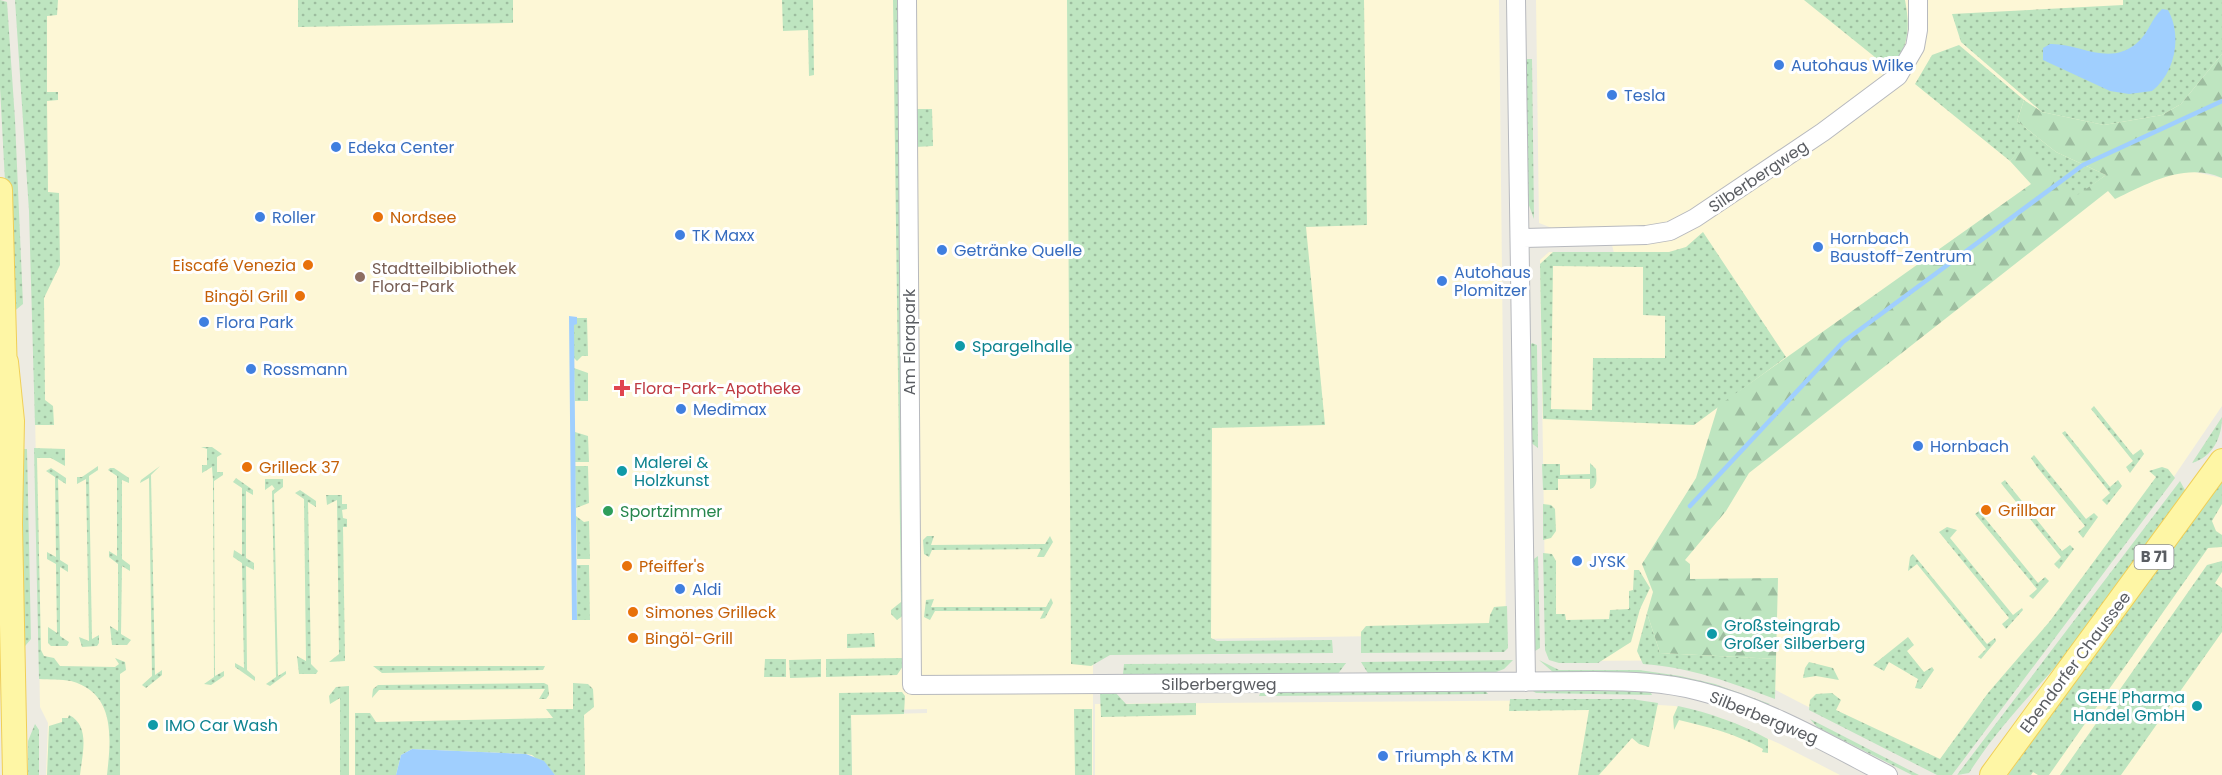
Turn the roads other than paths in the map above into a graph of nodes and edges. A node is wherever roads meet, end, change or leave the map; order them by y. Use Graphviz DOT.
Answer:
graph roads {
  1 [pos="907,0"];
  2 [pos="1516,0"];
  3 [pos="1918,0"];
  4 [pos="0,190"];
  5 [pos="1521,238"];
  6 [pos="2222,461"];
  7 [pos="1526,682"];
  8 [pos="912,685"];
  9 [pos="6,695"];
  10 [pos="15,775"];
  11 [pos="1888,775"];
  12 [pos="1992,775"];
  1 -- 8 [label="street, Am Florapark"];
  2 -- 5 [label="street"];
  3 -- 5 [label="street, Silberbergweg"];
  4 -- 9 [label="main road"];
  5 -- 7 [label="street"];
  6 -- 12 [label="main road, Ebendorfer Chaussee / B 71"];
  7 -- 8 [label="street, Silberbergweg"];
  7 -- 11 [label="street, Silberbergweg"];
  9 -- 10 [label="main road"];
}
